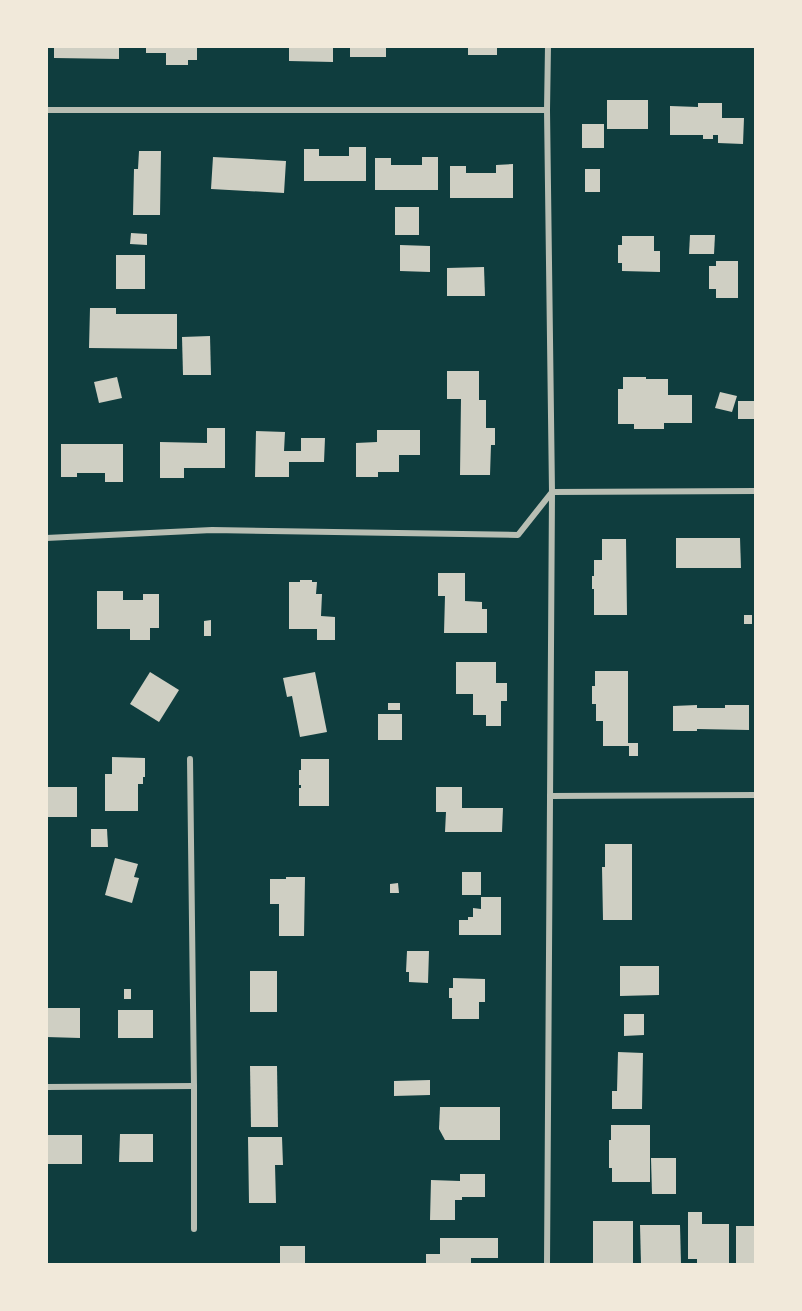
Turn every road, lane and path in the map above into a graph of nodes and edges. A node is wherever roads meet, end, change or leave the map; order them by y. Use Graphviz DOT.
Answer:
graph roads {
  1 [pos="548,46"];
  2 [pos="46,110"];
  3 [pos="547,110"];
  4 [pos="756,491"];
  5 [pos="552,492"];
  6 [pos="46,538"];
  7 [pos="190,759"];
  8 [pos="550,795"];
  9 [pos="756,795"];
  10 [pos="194,1086"];
  11 [pos="46,1087"];
  12 [pos="194,1230"];
  13 [pos="546,1264"];
  1 -- 3 [label="street"];
  2 -- 3 [label="street"];
  3 -- 5 [label="street"];
  4 -- 5 [label="street"];
  5 -- 6 [label="street"];
  5 -- 8 [label="street"];
  7 -- 10 [label="street"];
  8 -- 9 [label="street"];
  8 -- 13 [label="street"];
  10 -- 11 [label="street"];
  10 -- 12 [label="street"];
}
